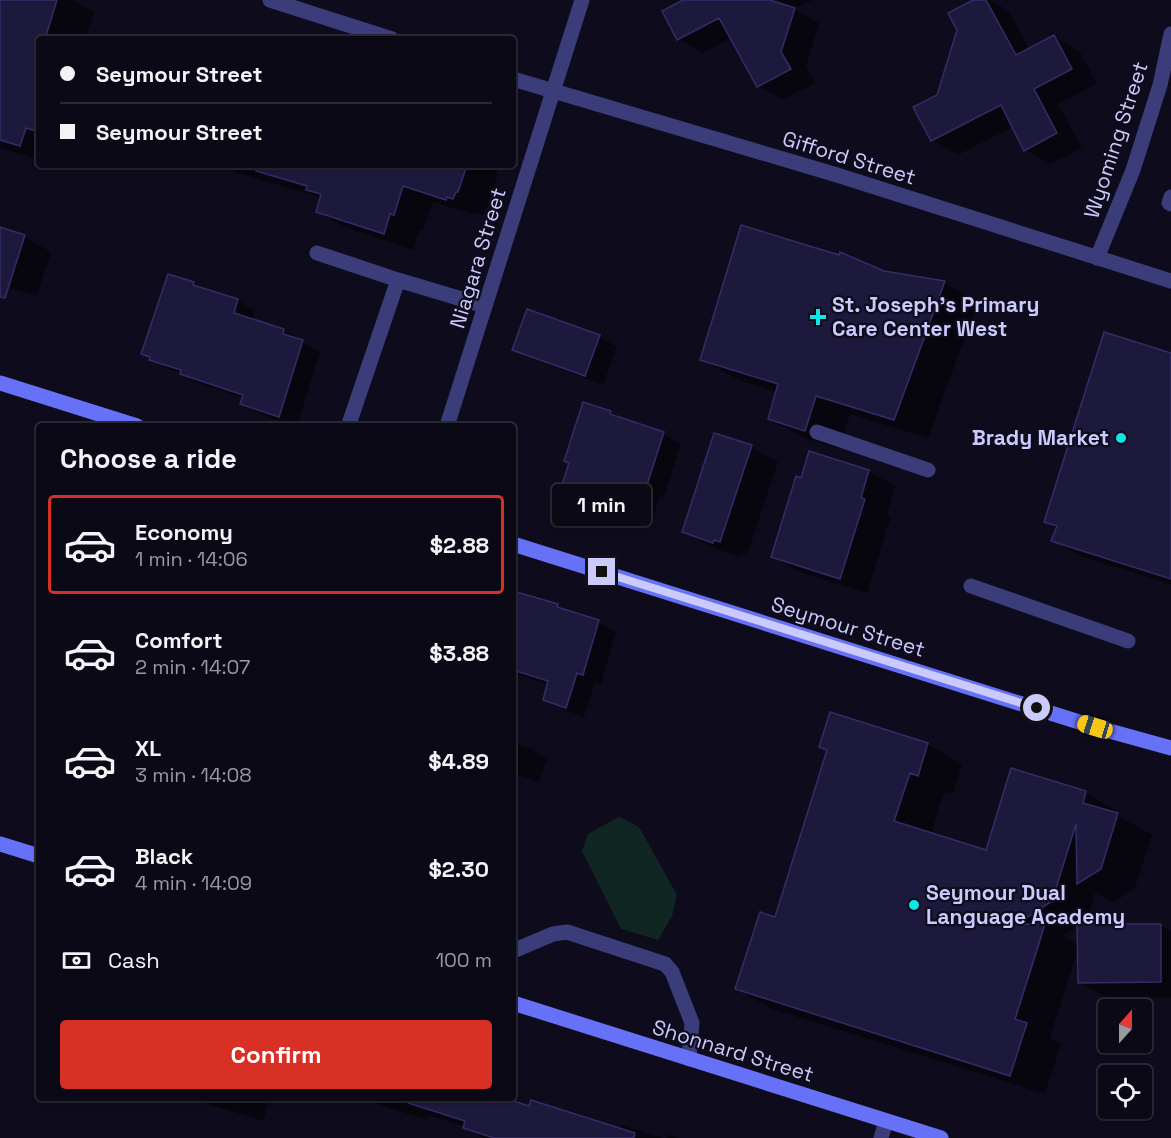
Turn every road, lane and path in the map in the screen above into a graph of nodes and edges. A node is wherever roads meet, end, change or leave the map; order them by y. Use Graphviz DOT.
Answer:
graph roads {
  1 [pos="270,0"];
  2 [pos="582,0"];
  3 [pos="1171,34"];
  4 [pos="383,36"];
  5 [pos="1169,51"];
  6 [pos="516,80"];
  7 [pos="552,92"];
  8 [pos="1171,197"];
  9 [pos="1171,204"];
  10 [pos="317,253"];
  11 [pos="1097,258"];
  12 [pos="398,280"];
  13 [pos="1171,281"];
  14 [pos="485,306"];
  15 [pos="0,383"];
  16 [pos="350,421"];
  17 [pos="127,423"];
  18 [pos="448,423"];
  19 [pos="817,432"];
  20 [pos="928,470"];
  21 [pos="516,545"];
  22 [pos="971,586"];
  23 [pos="1128,641"];
  24 [pos="1171,748"];
  25 [pos="0,843"];
  26 [pos="36,855"];
  27 [pos="516,950"];
  28 [pos="516,1005"];
  29 [pos="689,1059"];
  30 [pos="886,1121"];
  31 [pos="880,1138"];
  32 [pos="941,1138"];
  1 -- 4 [label="street"];
  2 -- 7 [label="street, Niagara Street"];
  3 -- 5 [label="street, Wyoming Street"];
  5 -- 11 [label="street, Wyoming Street"];
  6 -- 7 [label="street, Gifford Street"];
  7 -- 11 [label="street, Gifford Street"];
  7 -- 14 [label="street, Niagara Street"];
  8 -- 9 [label="street"];
  10 -- 12 [label="street"];
  11 -- 13 [label="street, Gifford Street"];
  12 -- 14 [label="street"];
  12 -- 16 [label="street"];
  14 -- 18 [label="street, Niagara Street"];
  15 -- 17 [label="street"];
  19 -- 20 [label="street"];
  21 -- 24 [label="street, Seymour Street"];
  22 -- 23 [label="street"];
  25 -- 26 [label="street"];
  27 -- 29 [label="street"];
  28 -- 29 [label="street, Shonnard Street"];
  29 -- 30 [label="street, Shonnard Street"];
  30 -- 31 [label="street"];
  30 -- 32 [label="street, Shonnard Street"];
}
